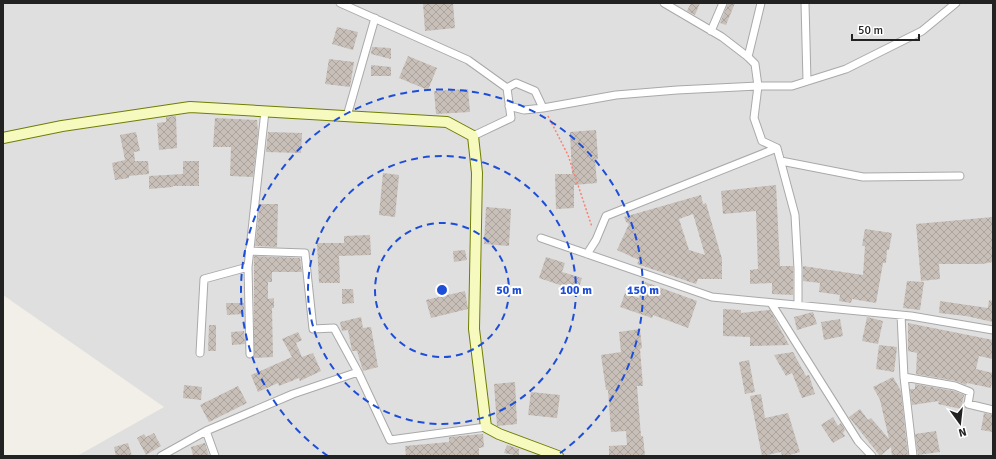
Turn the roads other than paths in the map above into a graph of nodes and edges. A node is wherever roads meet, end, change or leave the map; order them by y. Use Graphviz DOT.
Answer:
graph roads {
  1 [pos="340,3"];
  2 [pos="664,3"];
  3 [pos="723,3"];
  4 [pos="761,3"];
  5 [pos="805,3"];
  6 [pos="956,3"];
  7 [pos="375,18"];
  8 [pos="711,31"];
  9 [pos="748,57"];
  10 [pos="807,81"];
  11 [pos="758,86"];
  12 [pos="507,88"];
  13 [pos="509,106"];
  14 [pos="544,108"];
  15 [pos="265,111"];
  16 [pos="347,116"];
  17 [pos="473,136"];
  18 [pos="3,138"];
  19 [pos="777,148"];
  20 [pos="781,161"];
  21 [pos="960,176"];
  22 [pos="541,238"];
  23 [pos="249,251"];
  24 [pos="586,254"];
  25 [pos="248,267"];
  26 [pos="771,303"];
  27 [pos="798,305"];
  28 [pos="901,315"];
  29 [pos="993,330"];
  30 [pos="200,353"];
  31 [pos="250,354"];
  32 [pos="358,372"];
  33 [pos="904,378"];
  34 [pos="993,410"];
  35 [pos="486,427"];
  36 [pos="206,431"];
  37 [pos="162,456"];
  38 [pos="215,456"];
  39 [pos="558,456"];
  40 [pos="872,456"];
  41 [pos="913,456"];
  1 -- 7 [label="street"];
  2 -- 8 [label="street"];
  3 -- 8 [label="street"];
  4 -- 9 [label="street"];
  5 -- 10 [label="street"];
  6 -- 10 [label="street"];
  7 -- 12 [label="street"];
  7 -- 16 [label="street"];
  8 -- 9 [label="street"];
  9 -- 11 [label="street"];
  10 -- 11 [label="street"];
  11 -- 14 [label="street"];
  11 -- 19 [label="street"];
  12 -- 13 [label="street"];
  12 -- 14 [label="street"];
  13 -- 14 [label="street"];
  13 -- 17 [label="street"];
  15 -- 16 [label="main road"];
  15 -- 18 [label="main road"];
  15 -- 23 [label="street"];
  16 -- 17 [label="main road"];
  17 -- 35 [label="main road"];
  19 -- 20 [label="street"];
  19 -- 24 [label="street"];
  20 -- 21 [label="street"];
  20 -- 27 [label="street"];
  22 -- 24 [label="street"];
  23 -- 25 [label="street"];
  23 -- 32 [label="street"];
  24 -- 26 [label="street"];
  25 -- 30 [label="street"];
  25 -- 31 [label="street"];
  26 -- 27 [label="street"];
  26 -- 40 [label="street"];
  27 -- 28 [label="street"];
  28 -- 29 [label="street"];
  28 -- 33 [label="street"];
  32 -- 35 [label="street"];
  32 -- 36 [label="street"];
  33 -- 34 [label="street"];
  33 -- 41 [label="street"];
  35 -- 39 [label="main road"];
  36 -- 37 [label="street"];
  36 -- 38 [label="street"];
}
